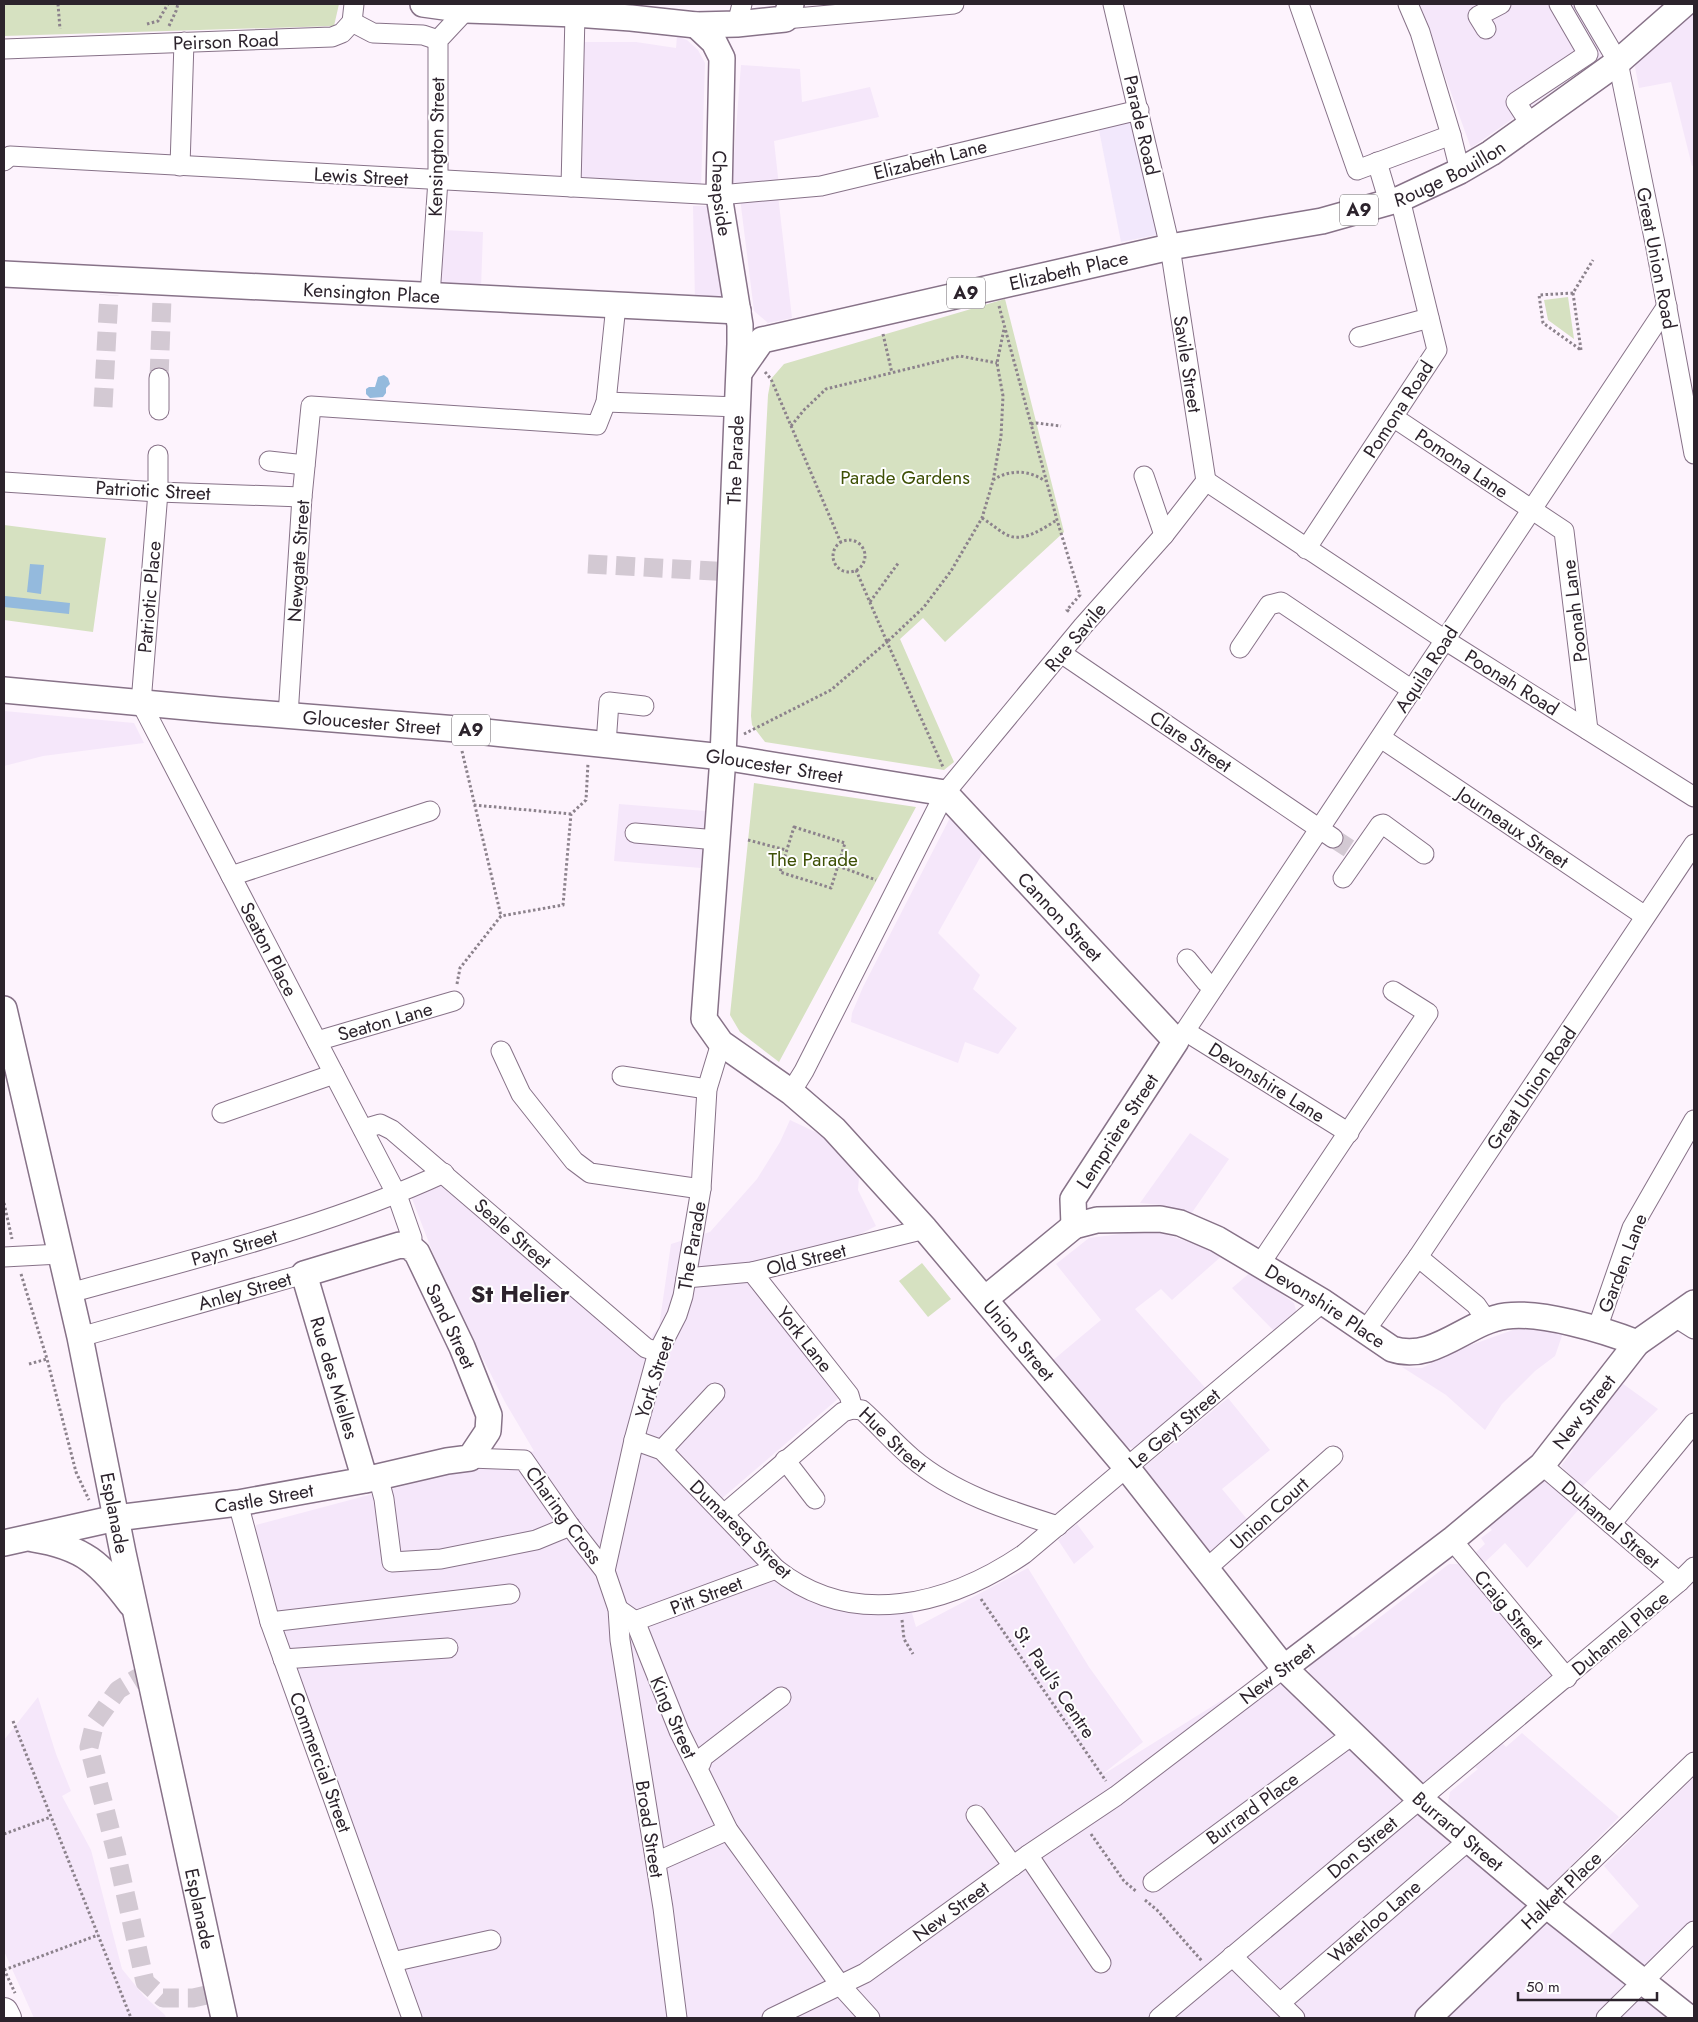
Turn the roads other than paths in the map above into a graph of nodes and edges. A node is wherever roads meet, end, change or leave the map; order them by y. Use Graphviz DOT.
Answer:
graph roads {
  1 [pos="423,4"];
  2 [pos="954,4"];
  3 [pos="1113,4"];
  4 [pos="1299,4"];
  5 [pos="1408,4"];
  6 [pos="1501,4"];
  7 [pos="1559,4"];
  8 [pos="1684,4"];
  9 [pos="1587,9"];
  10 [pos="466,10"];
  11 [pos="628,11"];
  12 [pos="788,11"];
  13 [pos="353,13"];
  14 [pos="575,14"];
  15 [pos="1478,16"];
  16 [pos="745,17"];
  17 [pos="1571,24"];
  18 [pos="696,25"];
  19 [pos="438,40"];
  20 [pos="184,42"];
  21 [pos="4,49"];
  22 [pos="718,50"];
  23 [pos="1618,62"];
  24 [pos="1139,110"];
  25 [pos="1531,125"];
  26 [pos="1451,135"];
  27 [pos="4,161"];
  28 [pos="1377,162"];
  29 [pos="180,166"];
  30 [pos="1460,171"];
  31 [pos="438,180"];
  32 [pos="571,187"];
  33 [pos="720,195"];
  34 [pos="1394,200"];
  35 [pos="1170,247"];
  36 [pos="4,274"];
  37 [pos="430,296"];
  38 [pos="616,305"];
  39 [pos="1667,306"];
  40 [pos="1429,318"];
  41 [pos="745,330"];
  42 [pos="1359,337"];
  43 [pos="159,378"];
  44 [pos="606,402"];
  45 [pos="738,407"];
  46 [pos="159,410"];
  47 [pos="1392,417"];
  48 [pos="1694,454"];
  49 [pos="158,455"];
  50 [pos="269,461"];
  51 [pos="305,465"];
  52 [pos="1144,476"];
  53 [pos="1206,481"];
  54 [pos="4,482"];
  55 [pos="158,492"];
  56 [pos="302,497"];
  57 [pos="1531,509"];
  58 [pos="1164,535"];
  59 [pos="1306,549"];
  60 [pos="1445,640"];
  61 [pos="1240,648"];
  62 [pos="1061,653"];
  63 [pos="4,690"];
  64 [pos="1412,690"];
  65 [pos="141,703"];
  66 [pos="644,706"];
  67 [pos="288,716"];
  68 [pos="1588,730"];
  69 [pos="1381,738"];
  70 [pos="598,743"];
  71 [pos="724,757"];
  72 [pos="945,793"];
  73 [pos="1694,797"];
  74 [pos="430,811"];
  75 [pos="636,833"];
  76 [pos="1327,833"];
  77 [pos="717,840"];
  78 [pos="1694,844"];
  79 [pos="1424,854"];
  80 [pos="231,876"];
  81 [pos="1343,878"];
  82 [pos="1644,916"];
  83 [pos="1187,959"];
  84 [pos="1214,987"];
  85 [pos="1393,991"];
  86 [pos="454,1001"];
  87 [pos="4,1009"];
  88 [pos="1180,1036"];
  89 [pos="316,1041"];
  90 [pos="721,1043"];
  91 [pos="502,1051"];
  92 [pos="334,1074"];
  93 [pos="622,1076"];
  94 [pos="707,1089"];
  95 [pos="791,1092"];
  96 [pos="222,1113"];
  97 [pos="1694,1120"];
  98 [pos="363,1129"];
  99 [pos="1349,1133"];
  100 [pos="444,1173"];
  101 [pos="701,1189"];
  102 [pos="397,1194"];
  103 [pos="1074,1226"];
  104 [pos="925,1229"];
  105 [pos="409,1246"];
  106 [pos="60,1254"];
  107 [pos="12,1256"];
  108 [pos="1418,1257"];
  109 [pos="1260,1264"];
  110 [pos="752,1272"];
  111 [pos="304,1274"];
  112 [pos="686,1278"];
  113 [pos="70,1293"];
  114 [pos="985,1299"];
  115 [pos="1323,1302"];
  116 [pos="677,1315"];
  117 [pos="1688,1316"];
  118 [pos="1488,1321"];
  119 [pos="1597,1330"];
  120 [pos="1365,1331"];
  121 [pos="80,1337"];
  122 [pos="1636,1343"];
  123 [pos="658,1352"];
  124 [pos="715,1393"];
  125 [pos="848,1410"];
  126 [pos="1694,1423"];
  127 [pos="634,1440"];
  128 [pos="662,1450"];
  129 [pos="1333,1456"];
  130 [pos="470,1458"];
  131 [pos="524,1460"];
  132 [pos="785,1460"];
  133 [pos="1542,1465"];
  134 [pos="1127,1468"];
  135 [pos="372,1478"];
  136 [pos="816,1499"];
  137 [pos="238,1503"];
  138 [pos="724,1514"];
  139 [pos="108,1520"];
  140 [pos="1611,1524"];
  141 [pos="570,1526"];
  142 [pos="1058,1526"];
  143 [pos="1452,1540"];
  144 [pos="14,1541"];
  145 [pos="1024,1554"];
  146 [pos="1694,1567"];
  147 [pos="776,1568"];
  148 [pos="1205,1570"];
  149 [pos="605,1571"];
  150 [pos="1679,1582"];
  151 [pos="510,1594"];
  152 [pos="135,1609"];
  153 [pos="618,1609"];
  154 [pos="635,1621"];
  155 [pos="270,1622"];
  156 [pos="620,1640"];
  157 [pos="448,1648"];
  158 [pos="283,1659"];
  159 [pos="1284,1668"];
  160 [pos="1567,1678"];
  161 [pos="781,1697"];
  162 [pos="1352,1735"];
  163 [pos="1694,1762"];
  164 [pos="696,1766"];
  165 [pos="1420,1799"];
  166 [pos="976,1816"];
  167 [pos="728,1830"];
  168 [pos="1469,1840"];
  169 [pos="1028,1855"];
  170 [pos="656,1862"];
  171 [pos="1013,1866"];
  172 [pos="1152,1882"];
  173 [pos="1546,1905"];
  174 [pos="1694,1931"];
  175 [pos="491,1940"];
  176 [pos="1232,1956"];
  177 [pos="392,1962"];
  178 [pos="1101,1963"];
  179 [pos="1643,1981"];
  180 [pos="841,1986"];
  181 [pos="1280,2002"];
  182 [pos="4,2012"];
  183 [pos="7,2018"];
  184 [pos="224,2018"];
  185 [pos="412,2018"];
  186 [pos="677,2018"];
  187 [pos="772,2018"];
  188 [pos="870,2018"];
  189 [pos="1158,2018"];
  190 [pos="1295,2018"];
  191 [pos="1428,2018"];
  192 [pos="1606,2018"];
  193 [pos="1688,2018"];
  1 -- 10 [label="main road"];
  2 -- 12 [label="street"];
  3 -- 24 [label="street, Parade Road"];
  4 -- 28 [label="street"];
  5 -- 26 [label="street"];
  6 -- 15 [label="street"];
  7 -- 17 [label="street"];
  8 -- 23 [label="main road, Rouge Bouillon / A9"];
  9 -- 17 [label="street"];
  9 -- 23 [label="street, Great Union Road"];
  10 -- 14 [label="main road"];
  10 -- 19 [label="street"];
  11 -- 14 [label="main road"];
  11 -- 18 [label="main road"];
  12 -- 16 [label="main road"];
  13 -- 19 [label="street, Peirson Road"];
  13 -- 20 [label="street, Peirson Road"];
  14 -- 32 [label="street"];
  16 -- 18 [label="main road"];
  16 -- 22 [label="main road"];
  17 -- 25 [label="street"];
  18 -- 22 [label="main road"];
  19 -- 31 [label="street, Kensington Street"];
  20 -- 21 [label="street, Peirson Road"];
  20 -- 29 [label="street"];
  22 -- 33 [label="main road, Cheapside"];
  23 -- 25 [label="main road, Rouge Bouillon / A9"];
  23 -- 39 [label="street, Great Union Road"];
  24 -- 33 [label="street, Elizabeth Lane"];
  24 -- 35 [label="street, Parade Road"];
  25 -- 30 [label="main road, Rouge Bouillon / A9"];
  26 -- 28 [label="street"];
  26 -- 30 [label="street"];
  27 -- 29 [label="street, Lewis Street"];
  28 -- 34 [label="street, Pomona Road"];
  29 -- 31 [label="street, Lewis Street"];
  30 -- 34 [label="main road, Rouge Bouillon / A9"];
  31 -- 32 [label="street, Lewis Street"];
  31 -- 37 [label="street, Kensington Street"];
  32 -- 33 [label="street, Lewis Street"];
  33 -- 41 [label="main road, Cheapside"];
  34 -- 35 [label="main road, Rouge Bouillon / A9"];
  34 -- 40 [label="street, Pomona Road"];
  35 -- 41 [label="main road, Elizabeth Place / A9"];
  35 -- 53 [label="street, Savile Street"];
  36 -- 37 [label="main road, Kensington Place"];
  37 -- 38 [label="main road, Kensington Place"];
  38 -- 41 [label="main road, Kensington Place"];
  38 -- 44 [label="street"];
  39 -- 48 [label="street, Great Union Road"];
  39 -- 57 [label="street, Aquila Road"];
  40 -- 42 [label="street"];
  40 -- 47 [label="street, Pomona Road"];
  41 -- 45 [label="main road, The Parade"];
  43 -- 46 [label="street"];
  44 -- 45 [label="street"];
  44 -- 51 [label="street, Newgate Street"];
  45 -- 71 [label="main road, The Parade"];
  47 -- 57 [label="street, Pomona Lane"];
  47 -- 59 [label="street, Pomona Road"];
  49 -- 55 [label="street, Patriotic Place"];
  50 -- 51 [label="street"];
  51 -- 56 [label="street, Newgate Street"];
  52 -- 58 [label="street"];
  53 -- 58 [label="street, Rue Savile"];
  53 -- 59 [label="street, Poonah Road"];
  54 -- 55 [label="street, Patriotic Street"];
  55 -- 56 [label="street, Patriotic Street"];
  55 -- 65 [label="street, Patriotic Place"];
  56 -- 67 [label="street, Newgate Street"];
  57 -- 60 [label="street, Aquila Road"];
  57 -- 68 [label="street, Poonah Lane"];
  58 -- 62 [label="street, Rue Savile"];
  59 -- 60 [label="street, Poonah Road"];
  60 -- 64 [label="street, Aquila Road"];
  60 -- 68 [label="street, Poonah Road"];
  61 -- 64 [label="street"];
  62 -- 72 [label="street, Rue Savile"];
  62 -- 76 [label="street, Clare Street"];
  63 -- 65 [label="main road, Gloucester Street / A9"];
  64 -- 69 [label="street, Aquila Road"];
  65 -- 67 [label="main road, Gloucester Street / A9"];
  65 -- 80 [label="street, Seaton Place"];
  66 -- 70 [label="street"];
  67 -- 70 [label="main road, Gloucester Street / A9"];
  68 -- 73 [label="street, Poonah Road"];
  69 -- 76 [label="street, Aquila Road"];
  69 -- 82 [label="street, Journeaux Street"];
  70 -- 71 [label="main road, Gloucester Street / A9"];
  71 -- 72 [label="main road, Gloucester Street"];
  71 -- 77 [label="main road, The Parade"];
  72 -- 88 [label="main road, Cannon Street"];
  72 -- 95 [label="street"];
  74 -- 80 [label="street"];
  75 -- 77 [label="street"];
  76 -- 84 [label="street, Aquila Road"];
  77 -- 90 [label="main road, The Parade"];
  78 -- 82 [label="street, Great Union Road"];
  79 -- 81 [label="street"];
  80 -- 89 [label="street, Seaton Place"];
  82 -- 108 [label="street, Great Union Road"];
  83 -- 84 [label="street"];
  84 -- 88 [label="street, Aquila Road"];
  85 -- 99 [label="street"];
  86 -- 89 [label="street, Seaton Lane"];
  87 -- 106 [label="main road, Esplanade"];
  88 -- 99 [label="street, Devonshire Lane"];
  88 -- 103 [label="main road, Lemprière Street"];
  89 -- 92 [label="street, Seaton Place"];
  90 -- 94 [label="street, The Parade"];
  90 -- 95 [label="main road, Union Street"];
  91 -- 101 [label="street"];
  92 -- 96 [label="street"];
  92 -- 98 [label="street, Seaton Place"];
  93 -- 94 [label="street"];
  94 -- 101 [label="street, The Parade"];
  95 -- 104 [label="main road, Union Street"];
  97 -- 119 [label="street, Garden Lane"];
  98 -- 100 [label="street, Seale Street"];
  98 -- 102 [label="street, Seaton Place"];
  99 -- 109 [label="street"];
  100 -- 102 [label="street, Payn Street"];
  100 -- 123 [label="street, Seale Street"];
  101 -- 112 [label="street, The Parade"];
  102 -- 105 [label="street, Sand Street"];
  102 -- 113 [label="street, Payn Street"];
  103 -- 109 [label="main road, Devonshire Place"];
  103 -- 114 [label="main road"];
  104 -- 110 [label="street, Old Street"];
  104 -- 114 [label="main road, Union Street"];
  105 -- 111 [label="main road, Anley Street"];
  105 -- 130 [label="main road, Sand Street"];
  106 -- 107 [label="street"];
  106 -- 113 [label="main road, Esplanade"];
  108 -- 118 [label="street"];
  108 -- 120 [label="street, Great Union Road"];
  109 -- 115 [label="main road, Devonshire Place"];
  110 -- 112 [label="street, Old Street"];
  110 -- 125 [label="street, York Lane"];
  111 -- 121 [label="street, Anley Street"];
  111 -- 135 [label="main road, Rue des Mielles"];
  112 -- 116 [label="street, The Parade"];
  113 -- 121 [label="main road, Esplanade"];
  114 -- 134 [label="main road, Union Street"];
  115 -- 120 [label="main road, Devonshire Place"];
  115 -- 134 [label="street, Le Geyt Street"];
  116 -- 123 [label="street, York Street"];
  117 -- 122 [label="main road, New Street"];
  118 -- 119 [label="main road, Devonshire Place"];
  118 -- 120 [label="main road, Devonshire Place"];
  119 -- 122 [label="main road, Devonshire Place"];
  121 -- 139 [label="main road, Esplanade"];
  122 -- 133 [label="main road, New Street"];
  123 -- 127 [label="street, York Street"];
  124 -- 128 [label="street"];
  125 -- 132 [label="street, Hue Street"];
  125 -- 142 [label="street, Hue Street"];
  126 -- 140 [label="street"];
  127 -- 128 [label="street, Dumaresq Street"];
  127 -- 149 [label="street, Charing Cross"];
  128 -- 138 [label="street, Dumaresq Street"];
  129 -- 148 [label="street, Union Court"];
  130 -- 131 [label="street, Castle Street"];
  130 -- 135 [label="main road, Castle Street"];
  131 -- 141 [label="street, Charing Cross"];
  132 -- 136 [label="street"];
  132 -- 138 [label="street, Hue Street"];
  133 -- 140 [label="street, Duhamel Street"];
  133 -- 143 [label="main road, New Street"];
  134 -- 142 [label="street, Le Geyt Street"];
  134 -- 148 [label="main road, Union Street"];
  135 -- 137 [label="main road, Castle Street"];
  135 -- 141 [label="street"];
  137 -- 139 [label="main road, Castle Street"];
  137 -- 155 [label="street, Commercial Street"];
  138 -- 147 [label="street, Dumaresq Street"];
  139 -- 144 [label="main road, Castle Street"];
  139 -- 152 [label="main road, Esplanade"];
  140 -- 150 [label="street, Duhamel Street"];
  141 -- 149 [label="street, Charing Cross"];
  142 -- 145 [label="street, Le Geyt Street"];
  143 -- 159 [label="main road, New Street"];
  143 -- 160 [label="street, Craig Street"];
  144 -- 152 [label="main road"];
  145 -- 147 [label="street, Dumaresq Street"];
  146 -- 150 [label="street, Duhamel Place"];
  147 -- 154 [label="street, Pitt Street"];
  148 -- 159 [label="main road, Union Street"];
  149 -- 153 [label="street, Charing Cross"];
  150 -- 160 [label="street, Duhamel Place"];
  151 -- 155 [label="street"];
  152 -- 184 [label="main road, Esplanade"];
  153 -- 154 [label="street"];
  153 -- 156 [label="street, Charing Cross"];
  154 -- 164 [label="street, King Street"];
  155 -- 158 [label="street, Commercial Street"];
  156 -- 170 [label="street, Broad Street"];
  157 -- 158 [label="street"];
  158 -- 177 [label="street, Commercial Street"];
  159 -- 162 [label="main road, Burrard Street"];
  159 -- 169 [label="street, New Street"];
  160 -- 165 [label="street, Don Street"];
  161 -- 164 [label="street"];
  162 -- 165 [label="main road, Burrard Street"];
  162 -- 172 [label="street, Burrard Place"];
  163 -- 173 [label="street, Halkett Place"];
  164 -- 167 [label="street, King Street"];
  165 -- 168 [label="main road, Burrard Street"];
  165 -- 176 [label="street, Don Street"];
  166 -- 171 [label="street"];
  167 -- 170 [label="street"];
  167 -- 180 [label="street, King Street"];
  168 -- 173 [label="main road, Burrard Street"];
  168 -- 181 [label="street, Waterloo Lane"];
  169 -- 171 [label="street, New Street"];
  169 -- 178 [label="street"];
  170 -- 186 [label="street, Broad Street"];
  171 -- 180 [label="street, New Street"];
  173 -- 179 [label="main road, Burrard Street"];
  173 -- 191 [label="main road, Halkett Place"];
  174 -- 179 [label="street"];
  175 -- 177 [label="street"];
  176 -- 181 [label="street"];
  176 -- 189 [label="street, Don Street"];
  177 -- 185 [label="street, Commercial Street"];
  179 -- 192 [label="street"];
  179 -- 193 [label="main road, Burrard Street"];
  180 -- 187 [label="street, New Street"];
  180 -- 188 [label="street, King Street"];
  181 -- 190 [label="street"];
  182 -- 183 [label="highway"];
}
